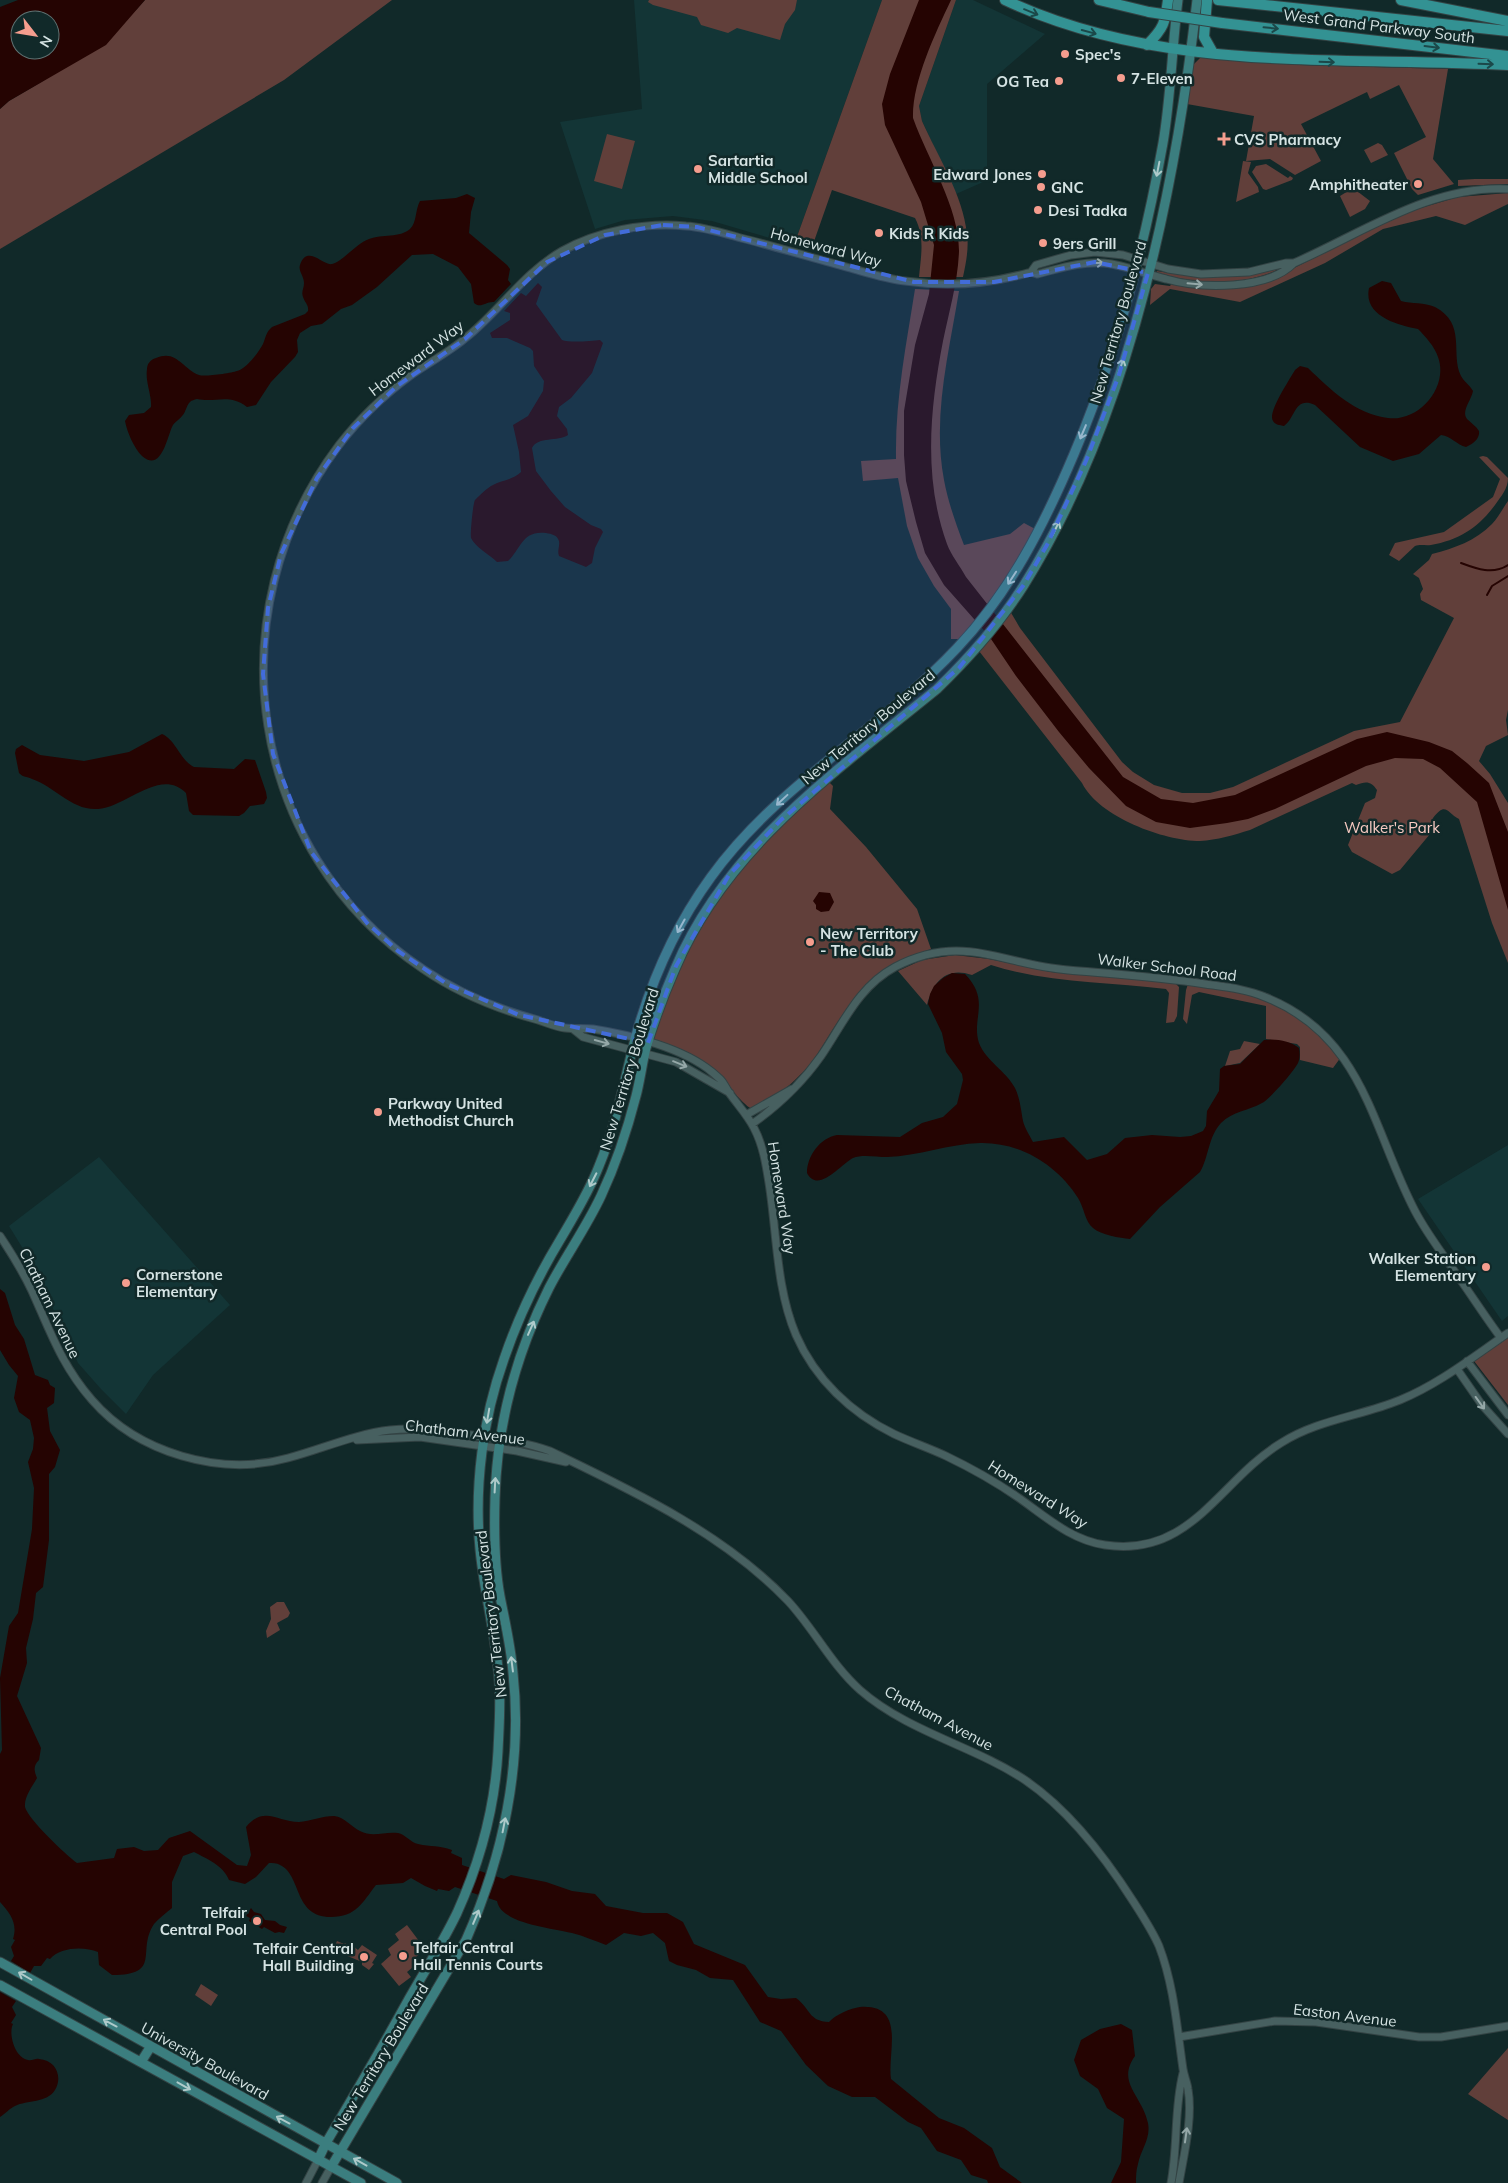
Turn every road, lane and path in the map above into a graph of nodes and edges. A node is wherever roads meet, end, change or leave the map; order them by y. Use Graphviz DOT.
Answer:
graph roads {
  1 [pos="1005,0"];
  2 [pos="1099,0"];
  3 [pos="1168,0"];
  4 [pos="1178,0"];
  5 [pos="1197,0"];
  6 [pos="1208,0"];
  7 [pos="1221,0"];
  8 [pos="1401,0"];
  9 [pos="1508,21"];
  10 [pos="1508,31"];
  11 [pos="1147,45"];
  12 [pos="1172,48"];
  13 [pos="1191,50"];
  14 [pos="1213,53"];
  15 [pos="1508,56"];
  16 [pos="1508,65"];
  17 [pos="1163,141"];
  18 [pos="1176,143"];
  19 [pos="1154,186"];
  20 [pos="1167,189"];
  21 [pos="1508,189"];
  22 [pos="1065,257"];
  23 [pos="1150,263"];
  24 [pos="1294,263"];
  25 [pos="1137,264"];
  26 [pos="1067,267"];
  27 [pos="1031,272"];
  28 [pos="1148,273"];
  29 [pos="694,904"];
  30 [pos="705,911"];
  31 [pos="573,1029"];
  32 [pos="635,1039"];
  33 [pos="648,1043"];
  34 [pos="633,1050"];
  35 [pos="645,1053"];
  36 [pos="794,1087"];
  37 [pos="730,1093"];
  38 [pos="746,1115"];
  39 [pos="752,1124"];
  40 [pos="608,1141"];
  41 [pos="622,1145"];
  42 [pos="568,1226"];
  43 [pos="580,1234"];
  44 [pos="0,1236"];
  45 [pos="1508,1333"];
  46 [pos="1501,1338"];
  47 [pos="1467,1361"];
  48 [pos="1456,1369"];
  49 [pos="1508,1415"];
  50 [pos="1508,1434"];
  51 [pos="499,1439"];
  52 [pos="484,1441"];
  53 [pos="498,1448"];
  54 [pos="579,1464"];
  55 [pos="479,1500"];
  56 [pos="494,1513"];
  57 [pos="0,1962"];
  58 [pos="0,1984"];
  59 [pos="1508,2026"];
  60 [pos="1178,2037"];
  61 [pos="151,2046"];
  62 [pos="141,2062"];
  63 [pos="1183,2072"];
  64 [pos="326,2142"];
  65 [pos="340,2151"];
  66 [pos="318,2160"];
  67 [pos="331,2167"];
  68 [pos="306,2183"];
  69 [pos="322,2183"];
  70 [pos="361,2183"];
  71 [pos="397,2183"];
  72 [pos="1171,2183"];
  73 [pos="1180,2183"];
  1 -- 11 [label="highway, one-way"];
  2 -- 15 [label="highway, West Grand Parkway South, one-way, bridge"];
  3 -- 11 [label="highway"];
  4 -- 12 [label="main road, New Territory Boulevard"];
  5 -- 13 [label="main road, New Territory Boulevard"];
  6 -- 14 [label="highway"];
  7 -- 10 [label="highway, West Grand Parkway South"];
  8 -- 9 [label="highway"];
  11 -- 12 [label="highway"];
  12 -- 13 [label="highway"];
  12 -- 17 [label="main road, New Territory Boulevard"];
  13 -- 14 [label="highway"];
  13 -- 18 [label="main road, New Territory Boulevard"];
  14 -- 16 [label="highway, one-way"];
  17 -- 18 [label="street"];
  17 -- 19 [label="main road, New Territory Boulevard, one-way"];
  18 -- 20 [label="main road, New Territory Boulevard"];
  19 -- 20 [label="street"];
  19 -- 25 [label="main road, New Territory Boulevard"];
  20 -- 23 [label="main road, New Territory Boulevard"];
  21 -- 24 [label="street, Homeward Way"];
  22 -- 25 [label="street, Homeward Way"];
  22 -- 26 [label="street"];
  22 -- 27 [label="street, Homeward Way"];
  23 -- 24 [label="street, Homeward Way"];
  23 -- 25 [label="street, Homeward Way"];
  23 -- 28 [label="main road, New Territory Boulevard"];
  28 -- 24 [label="street, Homeward Way, one-way"];
  26 -- 25 [label="street, Homeward Way, one-way"];
  25 -- 28 [label="street, Homeward Way"];
  25 -- 29 [label="main road, New Territory Boulevard, one-way"];
  26 -- 27 [label="street, Homeward Way"];
  27 -- 31 [label="street, Homeward Way"];
  30 -- 28 [label="main road, New Territory Boulevard, one-way"];
  29 -- 30 [label="street"];
  29 -- 32 [label="main road, New Territory Boulevard, one-way"];
  30 -- 33 [label="main road, New Territory Boulevard"];
  31 -- 32 [label="street, Homeward Way"];
  31 -- 34 [label="street, Homeward Way, one-way"];
  32 -- 33 [label="street, Homeward Way"];
  32 -- 34 [label="main road, New Territory Boulevard"];
  33 -- 35 [label="main road, New Territory Boulevard"];
  33 -- 37 [label="street, Homeward Way"];
  34 -- 35 [label="street, Homeward Way"];
  34 -- 40 [label="main road, New Territory Boulevard"];
  35 -- 37 [label="street, Homeward Way, one-way"];
  35 -- 41 [label="main road, New Territory Boulevard"];
  36 -- 38 [label="street, Walker School Road"];
  36 -- 39 [label="street, Walker School Road"];
  36 -- 46 [label="street, Walker School Road"];
  37 -- 38 [label="street, Homeward Way"];
  38 -- 39 [label="street, Homeward Way"];
  39 -- 48 [label="street, Homeward Way"];
  40 -- 41 [label="main road"];
  40 -- 42 [label="main road, New Territory Boulevard, one-way"];
  41 -- 43 [label="main road, New Territory Boulevard"];
  42 -- 43 [label="main road"];
  42 -- 52 [label="main road, New Territory Boulevard, one-way"];
  51 -- 43 [label="main road, New Territory Boulevard, one-way"];
  44 -- 52 [label="street, Chatham Avenue"];
  45 -- 46 [label="street, Homeward Way"];
  46 -- 47 [label="street, Homeward Way"];
  47 -- 48 [label="street, Homeward Way"];
  47 -- 49 [label="street"];
  48 -- 50 [label="street, one-way"];
  51 -- 52 [label="street, Chatham Avenue"];
  51 -- 53 [label="main road, New Territory Boulevard"];
  51 -- 54 [label="street, Chatham Avenue"];
  52 -- 53 [label="street, Chatham Avenue"];
  52 -- 55 [label="main road, New Territory Boulevard"];
  53 -- 54 [label="street, Chatham Avenue"];
  56 -- 53 [label="main road, New Territory Boulevard, one-way"];
  54 -- 60 [label="street, Chatham Avenue"];
  55 -- 56 [label="main road"];
  55 -- 64 [label="main road, New Territory Boulevard"];
  65 -- 56 [label="main road, New Territory Boulevard, one-way"];
  61 -- 57 [label="main road, University Boulevard, one-way"];
  58 -- 62 [label="main road, University Boulevard"];
  59 -- 60 [label="street, Easton Avenue"];
  60 -- 63 [label="street, Chatham Avenue"];
  61 -- 62 [label="main road"];
  64 -- 61 [label="main road, University Boulevard, one-way"];
  62 -- 66 [label="main road, University Boulevard, one-way"];
  63 -- 72 [label="street, Chatham Avenue"];
  73 -- 63 [label="street, Chatham Avenue, one-way"];
  64 -- 65 [label="main road, University Boulevard"];
  64 -- 66 [label="main road, New Territory Boulevard"];
  65 -- 67 [label="main road, New Territory Boulevard"];
  71 -- 65 [label="main road, University Boulevard, one-way"];
  66 -- 67 [label="main road, University Boulevard"];
  66 -- 68 [label="street, New Territory Boulevard"];
  67 -- 69 [label="street, New Territory Boulevard"];
  67 -- 70 [label="main road, University Boulevard"];
}
